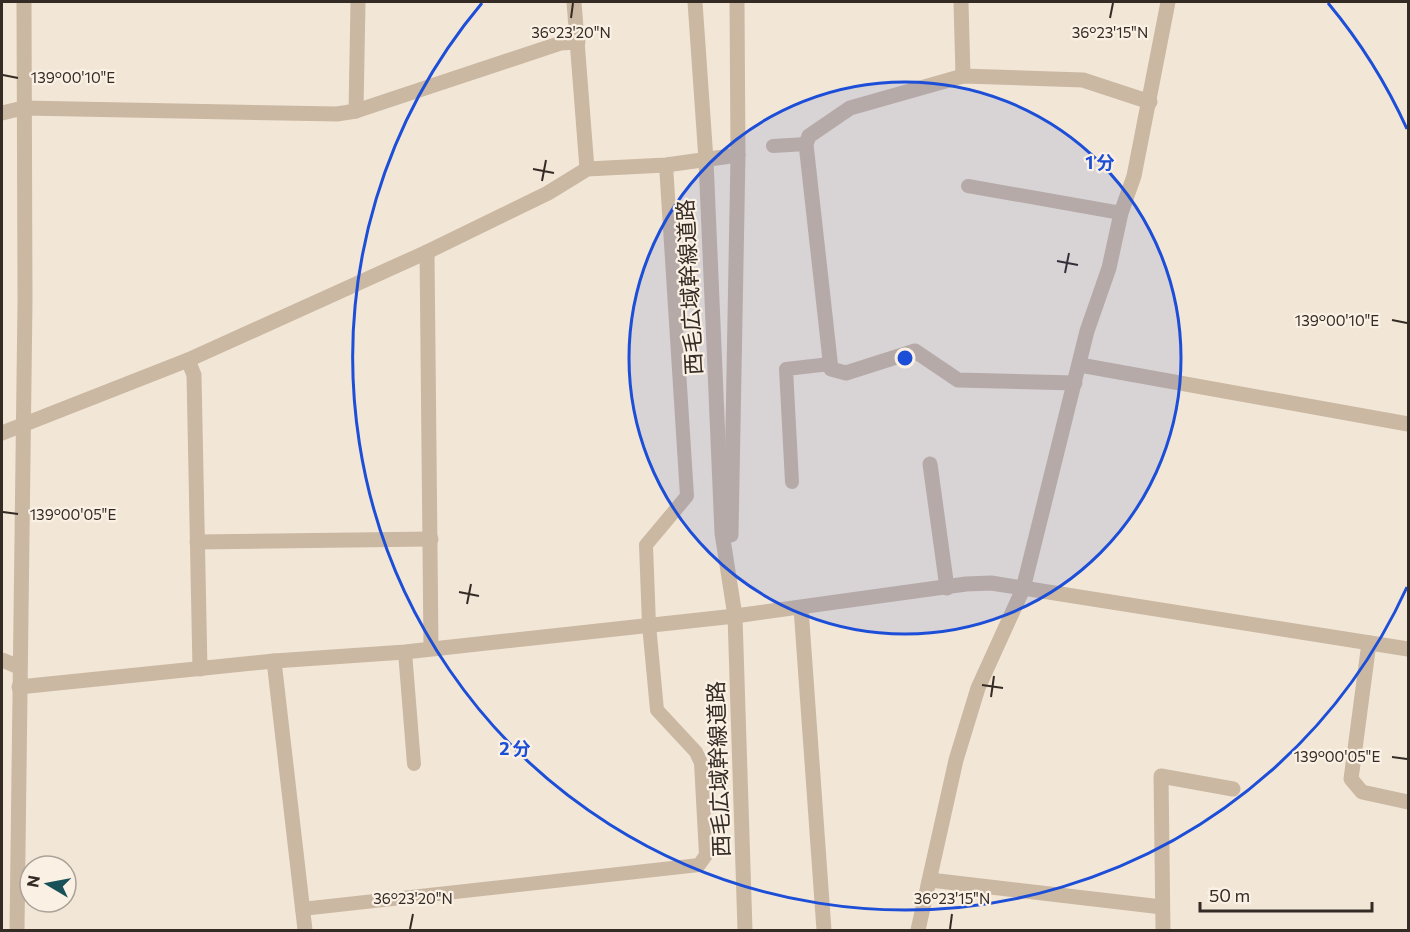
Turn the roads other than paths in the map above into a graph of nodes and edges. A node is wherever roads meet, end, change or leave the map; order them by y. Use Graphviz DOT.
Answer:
graph roads {
  1 [pos="24,2"];
  2 [pos="358,2"];
  3 [pos="574,2"];
  4 [pos="695,2"];
  5 [pos="737,2"];
  6 [pos="961,2"];
  7 [pos="1168,2"];
  8 [pos="578,42"];
  9 [pos="963,76"];
  10 [pos="1150,102"];
  11 [pos="23,108"];
  12 [pos="356,111"];
  13 [pos="2,113"];
  14 [pos="806,144"];
  15 [pos="773,146"];
  16 [pos="738,155"];
  17 [pos="706,160"];
  18 [pos="666,165"];
  19 [pos="587,169"];
  20 [pos="968,186"];
  21 [pos="1121,213"];
  22 [pos="427,252"];
  23 [pos="188,360"];
  24 [pos="830,364"];
  25 [pos="1080,364"];
  26 [pos="1075,383"];
  27 [pos="1408,424"];
  28 [pos="24,425"];
  29 [pos="2,433"];
  30 [pos="930,464"];
  31 [pos="792,482"];
  32 [pos="431,539"];
  33 [pos="197,542"];
  34 [pos="729,570"];
  35 [pos="947,588"];
  36 [pos="1023,589"];
  37 [pos="801,608"];
  38 [pos="735,616"];
  39 [pos="649,626"];
  40 [pos="1370,643"];
  41 [pos="431,648"];
  42 [pos="1408,650"];
  43 [pos="405,652"];
  44 [pos="2,660"];
  45 [pos="274,661"];
  46 [pos="19,667"];
  47 [pos="200,669"];
  48 [pos="18,687"];
  49 [pos="414,764"];
  50 [pos="1233,789"];
  51 [pos="1408,802"];
  52 [pos="930,880"];
  53 [pos="1162,907"];
  54 [pos="302,909"];
  55 [pos="17,930"];
  56 [pos="305,930"];
  57 [pos="745,930"];
  58 [pos="824,930"];
  59 [pos="918,930"];
  60 [pos="1162,930"];
  1 -- 11 [label="street"];
  2 -- 12 [label="street"];
  3 -- 8 [label="street"];
  4 -- 17 [label="street, 西毛広域幹線道路"];
  5 -- 16 [label="street, 西毛広域幹線道路"];
  6 -- 9 [label="street"];
  7 -- 10 [label="street"];
  8 -- 12 [label="street"];
  8 -- 19 [label="street"];
  9 -- 10 [label="street"];
  9 -- 14 [label="street"];
  10 -- 21 [label="street"];
  11 -- 12 [label="street"];
  11 -- 13 [label="street"];
  11 -- 28 [label="street"];
  14 -- 15 [label="lane"];
  14 -- 24 [label="street"];
  16 -- 17 [label="street"];
  16 -- 34 [label="street, 西毛広域幹線道路"];
  17 -- 18 [label="street"];
  17 -- 34 [label="street, 西毛広域幹線道路"];
  18 -- 19 [label="street"];
  18 -- 39 [label="lane"];
  19 -- 22 [label="street"];
  20 -- 21 [label="lane"];
  21 -- 25 [label="street"];
  22 -- 23 [label="street"];
  22 -- 32 [label="street"];
  23 -- 28 [label="street"];
  23 -- 33 [label="street"];
  24 -- 26 [label="street"];
  24 -- 31 [label="lane"];
  25 -- 26 [label="street"];
  25 -- 27 [label="street"];
  26 -- 36 [label="street"];
  28 -- 29 [label="street"];
  28 -- 46 [label="street"];
  30 -- 35 [label="street"];
  32 -- 33 [label="street"];
  32 -- 41 [label="street"];
  33 -- 47 [label="street"];
  34 -- 38 [label="street, 西毛広域幹線道路"];
  35 -- 36 [label="street"];
  35 -- 37 [label="street"];
  36 -- 40 [label="street"];
  36 -- 52 [label="street"];
  37 -- 38 [label="street"];
  37 -- 58 [label="street"];
  38 -- 39 [label="street"];
  38 -- 57 [label="street, 西毛広域幹線道路"];
  39 -- 41 [label="street"];
  39 -- 54 [label="lane"];
  40 -- 42 [label="street"];
  40 -- 51 [label="street"];
  41 -- 43 [label="street"];
  43 -- 45 [label="street"];
  43 -- 49 [label="lane"];
  44 -- 46 [label="street"];
  45 -- 47 [label="street"];
  45 -- 54 [label="street"];
  46 -- 48 [label="street"];
  47 -- 48 [label="street"];
  48 -- 55 [label="street"];
  50 -- 53 [label="street"];
  52 -- 53 [label="street"];
  52 -- 59 [label="street"];
  53 -- 60 [label="street"];
  54 -- 56 [label="street"];
}
